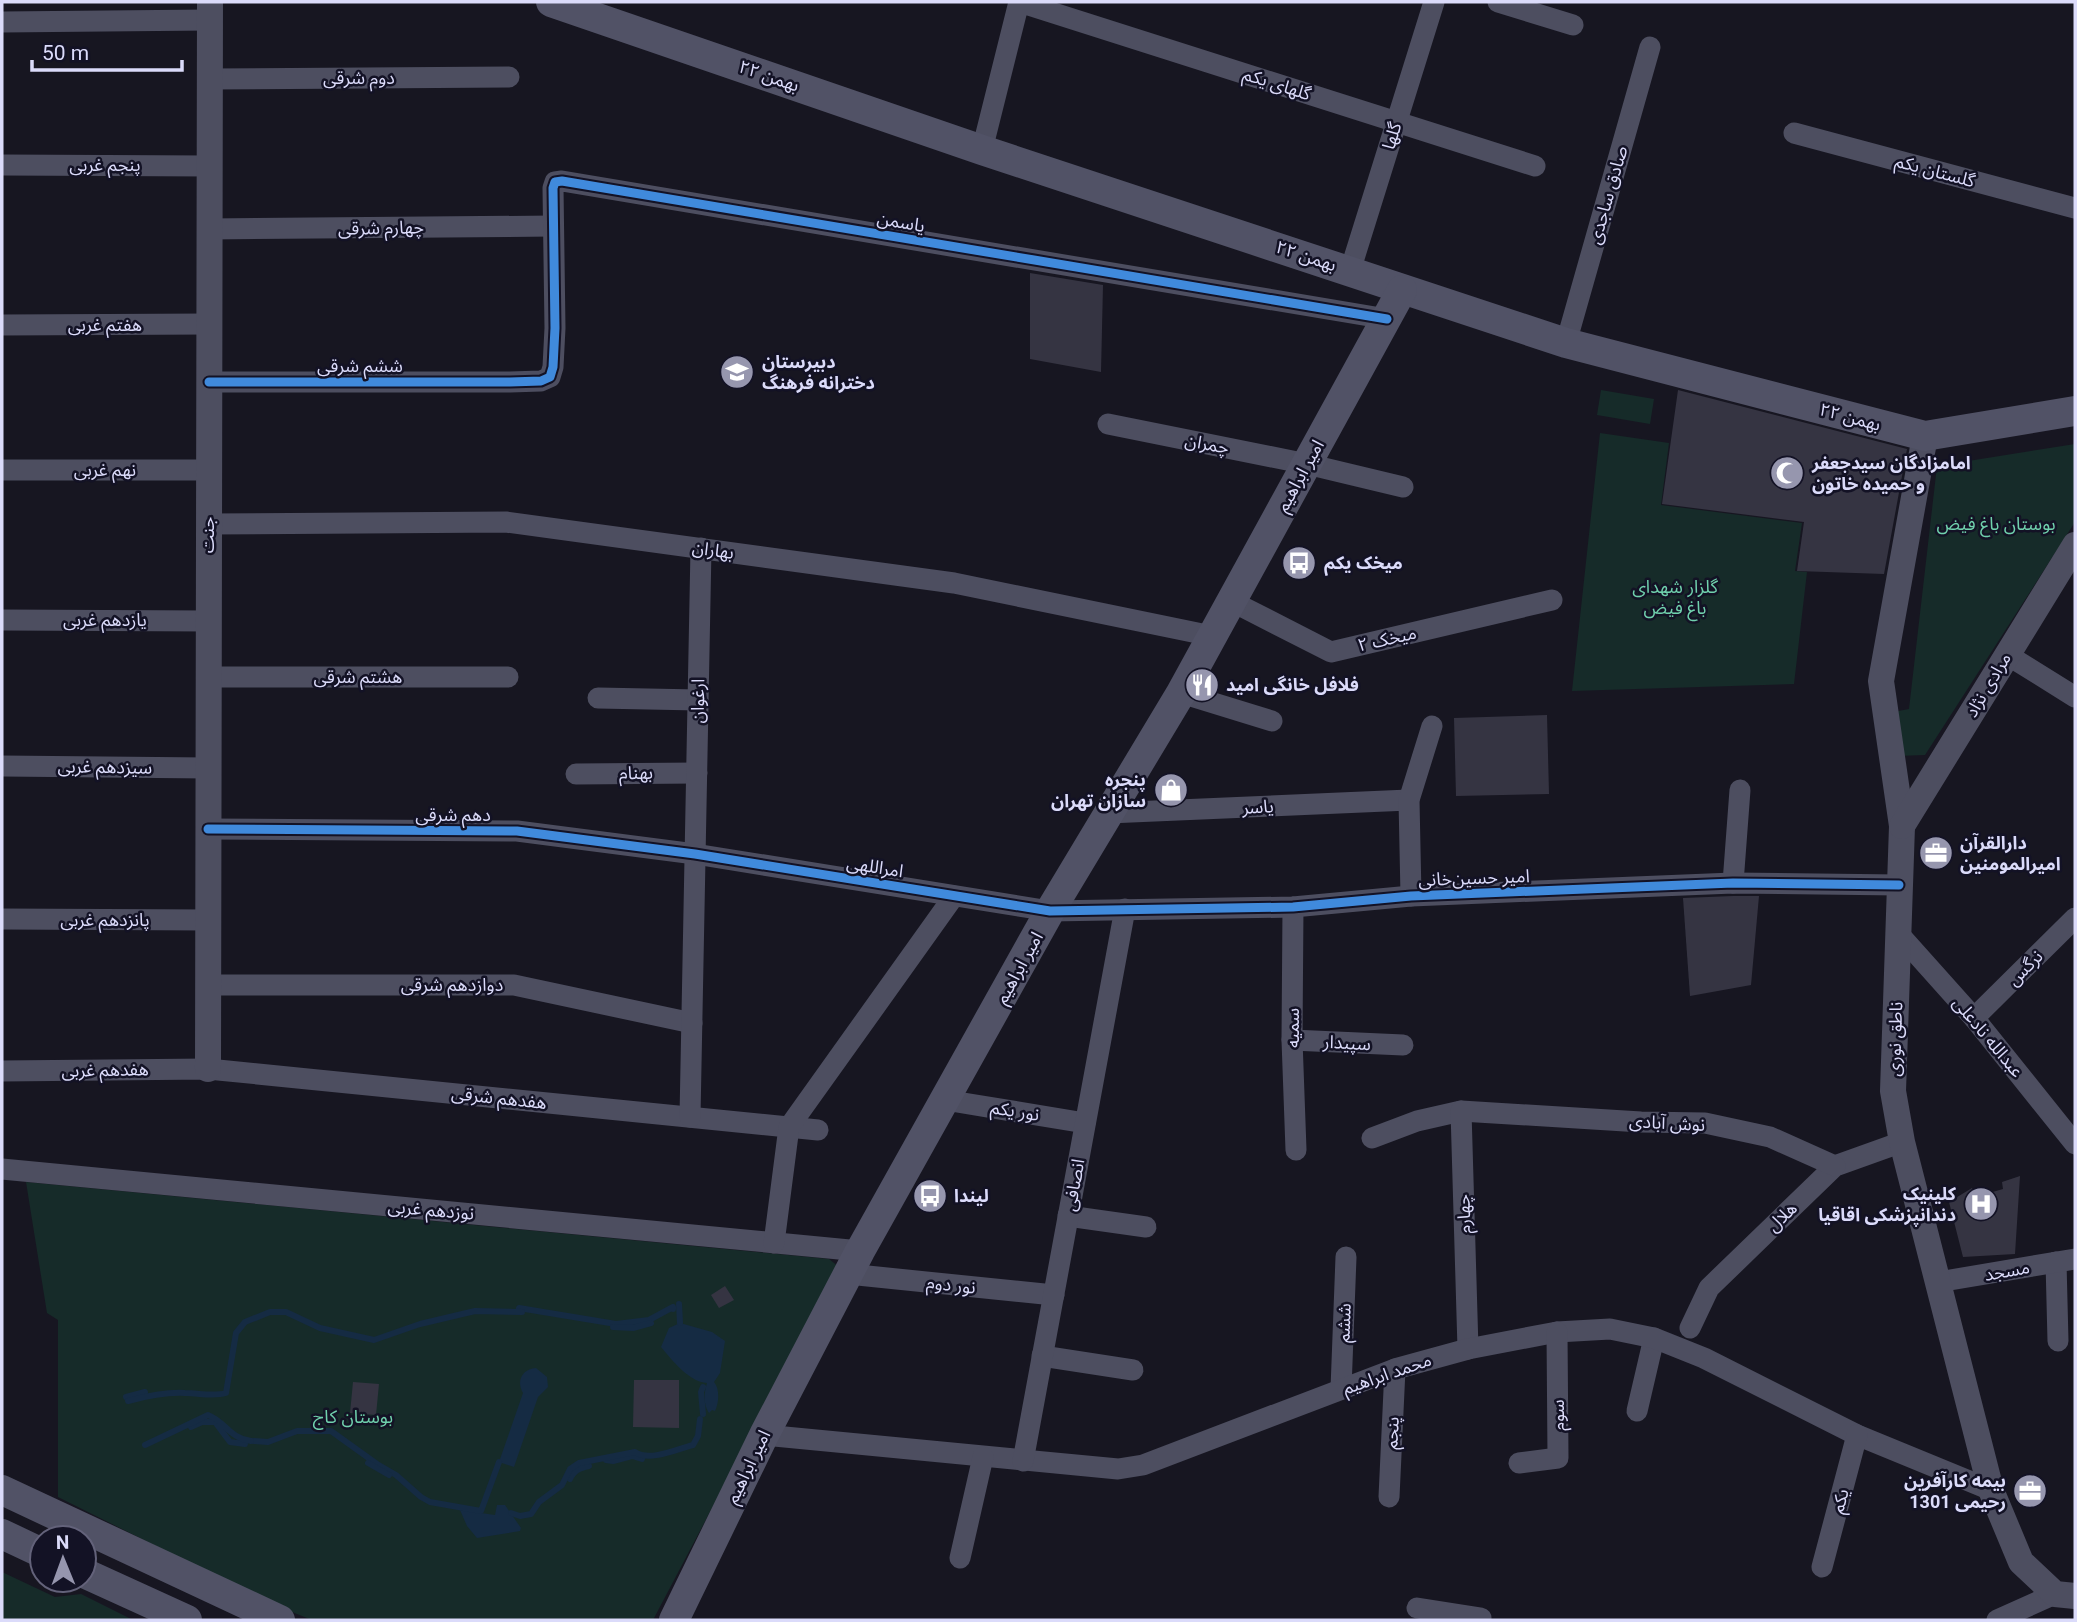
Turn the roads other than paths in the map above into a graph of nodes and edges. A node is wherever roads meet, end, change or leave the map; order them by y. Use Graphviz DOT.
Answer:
graph roads {
  1 [pos="551,2"];
  2 [pos="1019,2"];
  3 [pos="1434,2"];
  4 [pos="1498,2"];
  5 [pos="210,11"];
  6 [pos="2,22"];
  7 [pos="1573,25"];
  8 [pos="1650,47"];
  9 [pos="509,77"];
  10 [pos="209,79"];
  11 [pos="1396,121"];
  12 [pos="1794,133"];
  13 [pos="982,150"];
  14 [pos="2,165"];
  15 [pos="209,166"];
  16 [pos="1535,166"];
  17 [pos="2075,208"];
  18 [pos="553,226"];
  19 [pos="209,229"];
  20 [pos="1350,271"];
  21 [pos="1402,290"];
  22 [pos="1387,319"];
  23 [pos="209,324"];
  24 [pos="2,325"];
  25 [pos="555,328"];
  26 [pos="1566,343"];
  27 [pos="209,382"];
  28 [pos="2075,411"];
  29 [pos="1108,424"];
  30 [pos="1925,436"];
  31 [pos="1307,464"];
  32 [pos="2,470"];
  33 [pos="209,470"];
  34 [pos="1403,487"];
  35 [pos="208,524"];
  36 [pos="2075,545"];
  37 [pos="701,548"];
  38 [pos="1552,600"];
  39 [pos="1231,601"];
  40 [pos="2,620"];
  41 [pos="208,621"];
  42 [pos="1212,636"];
  43 [pos="2006,654"];
  44 [pos="208,677"];
  45 [pos="508,677"];
  46 [pos="1181,693"];
  47 [pos="2075,697"];
  48 [pos="598,698"];
  49 [pos="698,700"];
  50 [pos="1272,721"];
  51 [pos="1432,726"];
  52 [pos="2,766"];
  53 [pos="208,768"];
  54 [pos="697,773"];
  55 [pos="576,774"];
  56 [pos="1740,790"];
  57 [pos="1409,800"];
  58 [pos="1108,813"];
  59 [pos="1902,826"];
  60 [pos="208,829"];
  61 [pos="695,854"];
  62 [pos="1733,883"];
  63 [pos="1899,885"];
  64 [pos="954,896"];
  65 [pos="1411,896"];
  66 [pos="1293,907"];
  67 [pos="1125,909"];
  68 [pos="1051,911"];
  69 [pos="2075,918"];
  70 [pos="2,919"];
  71 [pos="208,920"];
  72 [pos="1898,933"];
  73 [pos="208,985"];
  74 [pos="1974,1018"];
  75 [pos="692,1023"];
  76 [pos="1292,1040"];
  77 [pos="1403,1045"];
  78 [pos="208,1069"];
  79 [pos="2,1071"];
  80 [pos="945,1100"];
  81 [pos="1461,1111"];
  82 [pos="690,1117"];
  83 [pos="1085,1123"];
  84 [pos="789,1127"];
  85 [pos="818,1130"];
  86 [pos="1372,1138"];
  87 [pos="1902,1142"];
  88 [pos="2075,1144"];
  89 [pos="1296,1150"];
  90 [pos="1835,1166"];
  91 [pos="2,1169"];
  92 [pos="1068,1216"];
  93 [pos="1146,1227"];
  94 [pos="774,1243"];
  95 [pos="1346,1257"];
  96 [pos="2066,1261"];
  97 [pos="854,1263"];
  98 [pos="1938,1282"];
  99 [pos="1054,1294"];
  100 [pos="1690,1328"];
  101 [pos="1558,1332"];
  102 [pos="1654,1338"];
  103 [pos="2058,1341"];
  104 [pos="1468,1349"];
  105 [pos="1042,1356"];
  106 [pos="1395,1369"];
  107 [pos="1133,1370"];
  108 [pos="1341,1389"];
  109 [pos="1637,1410"];
  110 [pos="764,1435"];
  111 [pos="1857,1435"];
  112 [pos="983,1457"];
  113 [pos="1023,1461"];
  114 [pos="1519,1463"];
  115 [pos="2,1490"];
  116 [pos="1991,1490"];
  117 [pos="1389,1497"];
  118 [pos="2,1534"];
  119 [pos="28,1546"];
  120 [pos="960,1559"];
  121 [pos="1822,1567"];
  122 [pos="98,1579"];
  123 [pos="2065,1595"];
  124 [pos="1416,1608"];
  125 [pos="187,1620"];
  126 [pos="280,1620"];
  127 [pos="674,1620"];
  128 [pos="1480,1620"];
  129 [pos="1997,1620"];
  1 -- 13 [label="main road, ۲۲ بهمن"];
  2 -- 11 [label="street, گلهای یکم"];
  2 -- 13 [label="street"];
  3 -- 11 [label="street, گلها"];
  4 -- 7 [label="street"];
  5 -- 6 [label="street"];
  5 -- 10 [label="street, جنت"];
  8 -- 26 [label="street, صادق ساجدی"];
  9 -- 10 [label="street, دوم شرقی"];
  10 -- 15 [label="street, جنت"];
  11 -- 16 [label="street, گلهای یکم"];
  11 -- 20 [label="street, گلها"];
  12 -- 17 [label="street, گلستان یکم"];
  13 -- 20 [label="main road, ۲۲ بهمن"];
  14 -- 15 [label="street, پنجم غربی"];
  15 -- 19 [label="street, جنت"];
  18 -- 19 [label="street, چهارم شرقی"];
  18 -- 22 [label="street, یاسمن"];
  18 -- 25 [label="street, یاسمن"];
  19 -- 23 [label="street, جنت"];
  20 -- 21 [label="main road, ۲۲ بهمن"];
  21 -- 22 [label="main road, امیر ابراهیم"];
  21 -- 26 [label="main road, ۲۲ بهمن"];
  22 -- 31 [label="main road, امیر ابراهیم"];
  23 -- 24 [label="street, هفتم غربی"];
  23 -- 27 [label="street, جنت"];
  25 -- 27 [label="street, ششم شرقی"];
  26 -- 30 [label="main road, ۲۲ بهمن"];
  27 -- 33 [label="street, جنت"];
  28 -- 30 [label="main road, ۲۲ بهمن"];
  29 -- 31 [label="street, چمران"];
  30 -- 59 [label="street, ناطق نوری"];
  31 -- 34 [label="street, چمران"];
  31 -- 39 [label="main road, امیر ابراهیم"];
  32 -- 33 [label="street, نهم غربی"];
  33 -- 35 [label="street, جنت"];
  35 -- 37 [label="street, بهاران"];
  35 -- 41 [label="street, جنت"];
  36 -- 43 [label="street, مرادی نژاد"];
  37 -- 42 [label="street, بهاران"];
  37 -- 49 [label="street, ارغوان"];
  38 -- 39 [label="street, میخک ۲"];
  39 -- 42 [label="main road, امیر ابراهیم"];
  40 -- 41 [label="street, یازدهم غربی"];
  41 -- 44 [label="street, جنت"];
  42 -- 46 [label="main road, امیر ابراهیم"];
  43 -- 47 [label="street"];
  43 -- 59 [label="street, مرادی نژاد"];
  44 -- 45 [label="street, هشتم شرقی"];
  44 -- 53 [label="street, جنت"];
  46 -- 50 [label="street"];
  46 -- 58 [label="main road, امیر ابراهیم"];
  48 -- 49 [label="street"];
  49 -- 54 [label="street, ارغوان"];
  51 -- 57 [label="street"];
  52 -- 53 [label="street, سیزدهم غربی"];
  53 -- 60 [label="street, جنت"];
  54 -- 55 [label="street, بهنام"];
  54 -- 61 [label="street, ارغوان"];
  56 -- 62 [label="street"];
  57 -- 58 [label="street, یاسر"];
  57 -- 65 [label="street"];
  58 -- 68 [label="main road, امیر ابراهیم"];
  59 -- 63 [label="street, ناطق نوری"];
  60 -- 61 [label="street, دهم شرقی"];
  60 -- 71 [label="street, جنت"];
  61 -- 64 [label="street, امراللهی"];
  61 -- 75 [label="street, ارغوان"];
  62 -- 63 [label="street, امیر حسین‌خانی"];
  62 -- 65 [label="street, امیر حسین‌خانی"];
  63 -- 72 [label="street, ناطق نوری"];
  64 -- 68 [label="street, امراللهی"];
  64 -- 84 [label="street"];
  65 -- 66 [label="street, امیر حسین‌خانی"];
  66 -- 67 [label="street, امیر حسین‌خانی"];
  66 -- 76 [label="street, سمیه"];
  67 -- 68 [label="street, امیر حسین‌خانی"];
  67 -- 83 [label="street, انصافی"];
  68 -- 80 [label="main road, امیر ابراهیم"];
  69 -- 74 [label="street, نرگس"];
  70 -- 71 [label="street, پانزدهم غربی"];
  71 -- 73 [label="street, جنت"];
  72 -- 74 [label="street, عبدالله نادعلی"];
  72 -- 87 [label="street, ناطق نوری"];
  73 -- 75 [label="street, دوازدهم شرقی"];
  73 -- 78 [label="street, جنت"];
  74 -- 88 [label="street, عبدالله نادعلی"];
  75 -- 82 [label="street, ارغوان"];
  76 -- 77 [label="street, سپیدار"];
  76 -- 89 [label="street, سمیه"];
  78 -- 79 [label="street, هفدهم غربی"];
  78 -- 82 [label="street, هفدهم شرقی"];
  80 -- 83 [label="street, نور یکم"];
  80 -- 97 [label="main road, امیر ابراهیم"];
  81 -- 86 [label="street"];
  81 -- 90 [label="street, نوش آبادی"];
  81 -- 104 [label="street, چهارم"];
  82 -- 84 [label="street, هفدهم شرقی"];
  83 -- 92 [label="street, انصافی"];
  84 -- 85 [label="street, هفدهم شرقی"];
  84 -- 94 [label="street"];
  87 -- 90 [label="street, هلال"];
  87 -- 98 [label="street, ناطق نوری"];
  90 -- 100 [label="street, هلال"];
  91 -- 94 [label="street, نوزدهم غربی"];
  92 -- 93 [label="street"];
  92 -- 99 [label="street, انصافی"];
  94 -- 97 [label="street, نوزدهم غربی"];
  95 -- 108 [label="street, ششم"];
  96 -- 98 [label="street, مسجد"];
  96 -- 103 [label="street"];
  97 -- 99 [label="street, نور دوم"];
  97 -- 110 [label="main road, امیر ابراهیم"];
  98 -- 116 [label="street, ناطق نوری"];
  99 -- 105 [label="street, انصافی"];
  101 -- 102 [label="street, محمد ابراهیم"];
  101 -- 104 [label="street, محمد ابراهیم"];
  101 -- 114 [label="street, سوم"];
  102 -- 109 [label="street"];
  102 -- 111 [label="street, محمد ابراهیم"];
  104 -- 106 [label="street, محمد ابراهیم"];
  105 -- 107 [label="street"];
  105 -- 113 [label="street, انصافی"];
  106 -- 108 [label="street, محمد ابراهیم"];
  106 -- 117 [label="street, پنجم"];
  108 -- 113 [label="street, محمد ابراهیم"];
  110 -- 112 [label="street, محمد ابراهیم"];
  110 -- 127 [label="main road, امیر ابراهیم"];
  111 -- 116 [label="street, محمد ابراهیم"];
  111 -- 121 [label="street, یکم"];
  112 -- 113 [label="street, محمد ابراهیم"];
  112 -- 120 [label="street"];
  115 -- 126 [label="main road"];
  116 -- 123 [label="street, ناطق نوری"];
  118 -- 119 [label="main road"];
  122 -- 125 [label="main road"];
  123 -- 129 [label="street"];
  124 -- 128 [label="street"];
}
